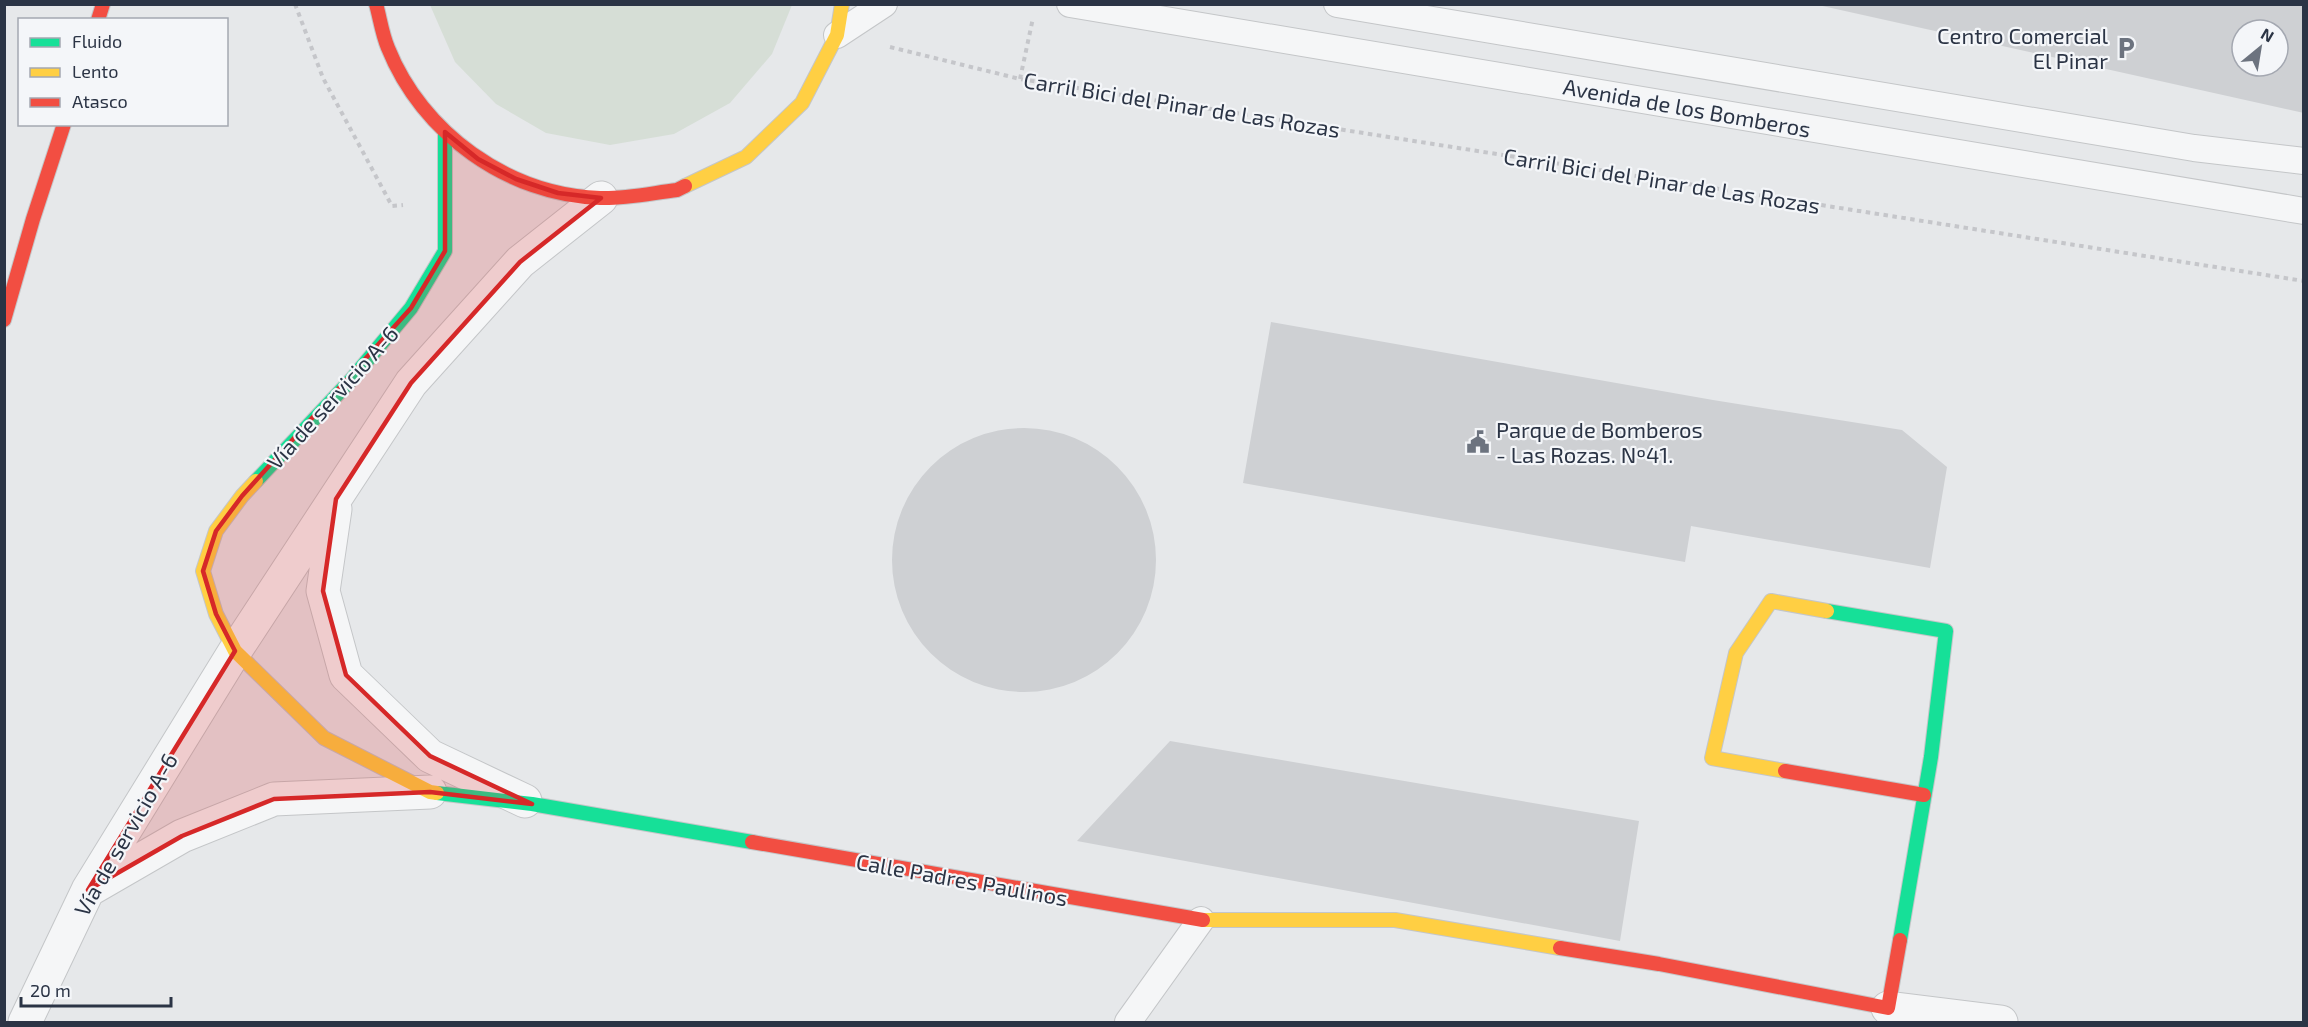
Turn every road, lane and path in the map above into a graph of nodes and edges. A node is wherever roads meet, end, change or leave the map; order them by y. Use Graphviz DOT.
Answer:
graph roads {
  1 [pos="296,4"];
  2 [pos="376,4"];
  3 [pos="842,4"];
  4 [pos="884,4"];
  5 [pos="1070,4"];
  6 [pos="1337,4"];
  7 [pos="1033,15"];
  8 [pos="837,35"];
  9 [pos="882,45"];
  10 [pos="1020,79"];
  11 [pos="63,126"];
  12 [pos="445,132"];
  13 [pos="2304,161"];
  14 [pos="601,198"];
  15 [pos="2304,211"];
  16 [pos="445,214"];
  17 [pos="2304,281"];
  18 [pos="4,320"];
  19 [pos="336,499"];
  20 [pos="235,651"];
  21 [pos="430,792"];
  22 [pos="1924,795"];
  23 [pos="532,804"];
  24 [pos="88,890"];
  25 [pos="1201,920"];
  26 [pos="1888,1008"];
  27 [pos="25,1023"];
  28 [pos="1128,1023"];
  29 [pos="2001,1023"];
  1 -- 16 [label="path"];
  2 -- 12 [label="main road"];
  3 -- 8 [label="main road"];
  4 -- 8 [label="lane"];
  5 -- 15 [label="lane, Avenida de los Bomberos"];
  6 -- 13 [label="lane, Avenida de los Bomberos"];
  7 -- 10 [label="path"];
  8 -- 14 [label="main road"];
  9 -- 10 [label="path, Carril Bici del Pinar de Las Rozas"];
  10 -- 17 [label="path, Carril Bici del Pinar de Las Rozas"];
  11 -- 18 [label="main road"];
  12 -- 14 [label="main road"];
  12 -- 16 [label="main road, Vía de servicio A-6"];
  14 -- 19 [label="street, Vía de servicio A-6"];
  16 -- 20 [label="main road, Vía de servicio A-6"];
  19 -- 20 [label="street, Vía de servicio A-6"];
  19 -- 23 [label="street, Calle Padres Paulinos"];
  20 -- 21 [label="main road, Calle Padres Paulinos"];
  20 -- 24 [label="street, Vía de servicio A-6"];
  21 -- 23 [label="main road, Calle Padres Paulinos"];
  21 -- 24 [label="street, Calle Padres Paulinos"];
  22 -- 22 [label="main road"];
  22 -- 26 [label="main road"];
  23 -- 25 [label="main road, Calle Padres Paulinos"];
  24 -- 27 [label="street, Vía de servicio A-6"];
  25 -- 26 [label="main road, Calle Padres Paulinos"];
  25 -- 28 [label="lane"];
  26 -- 29 [label="street"];
}
